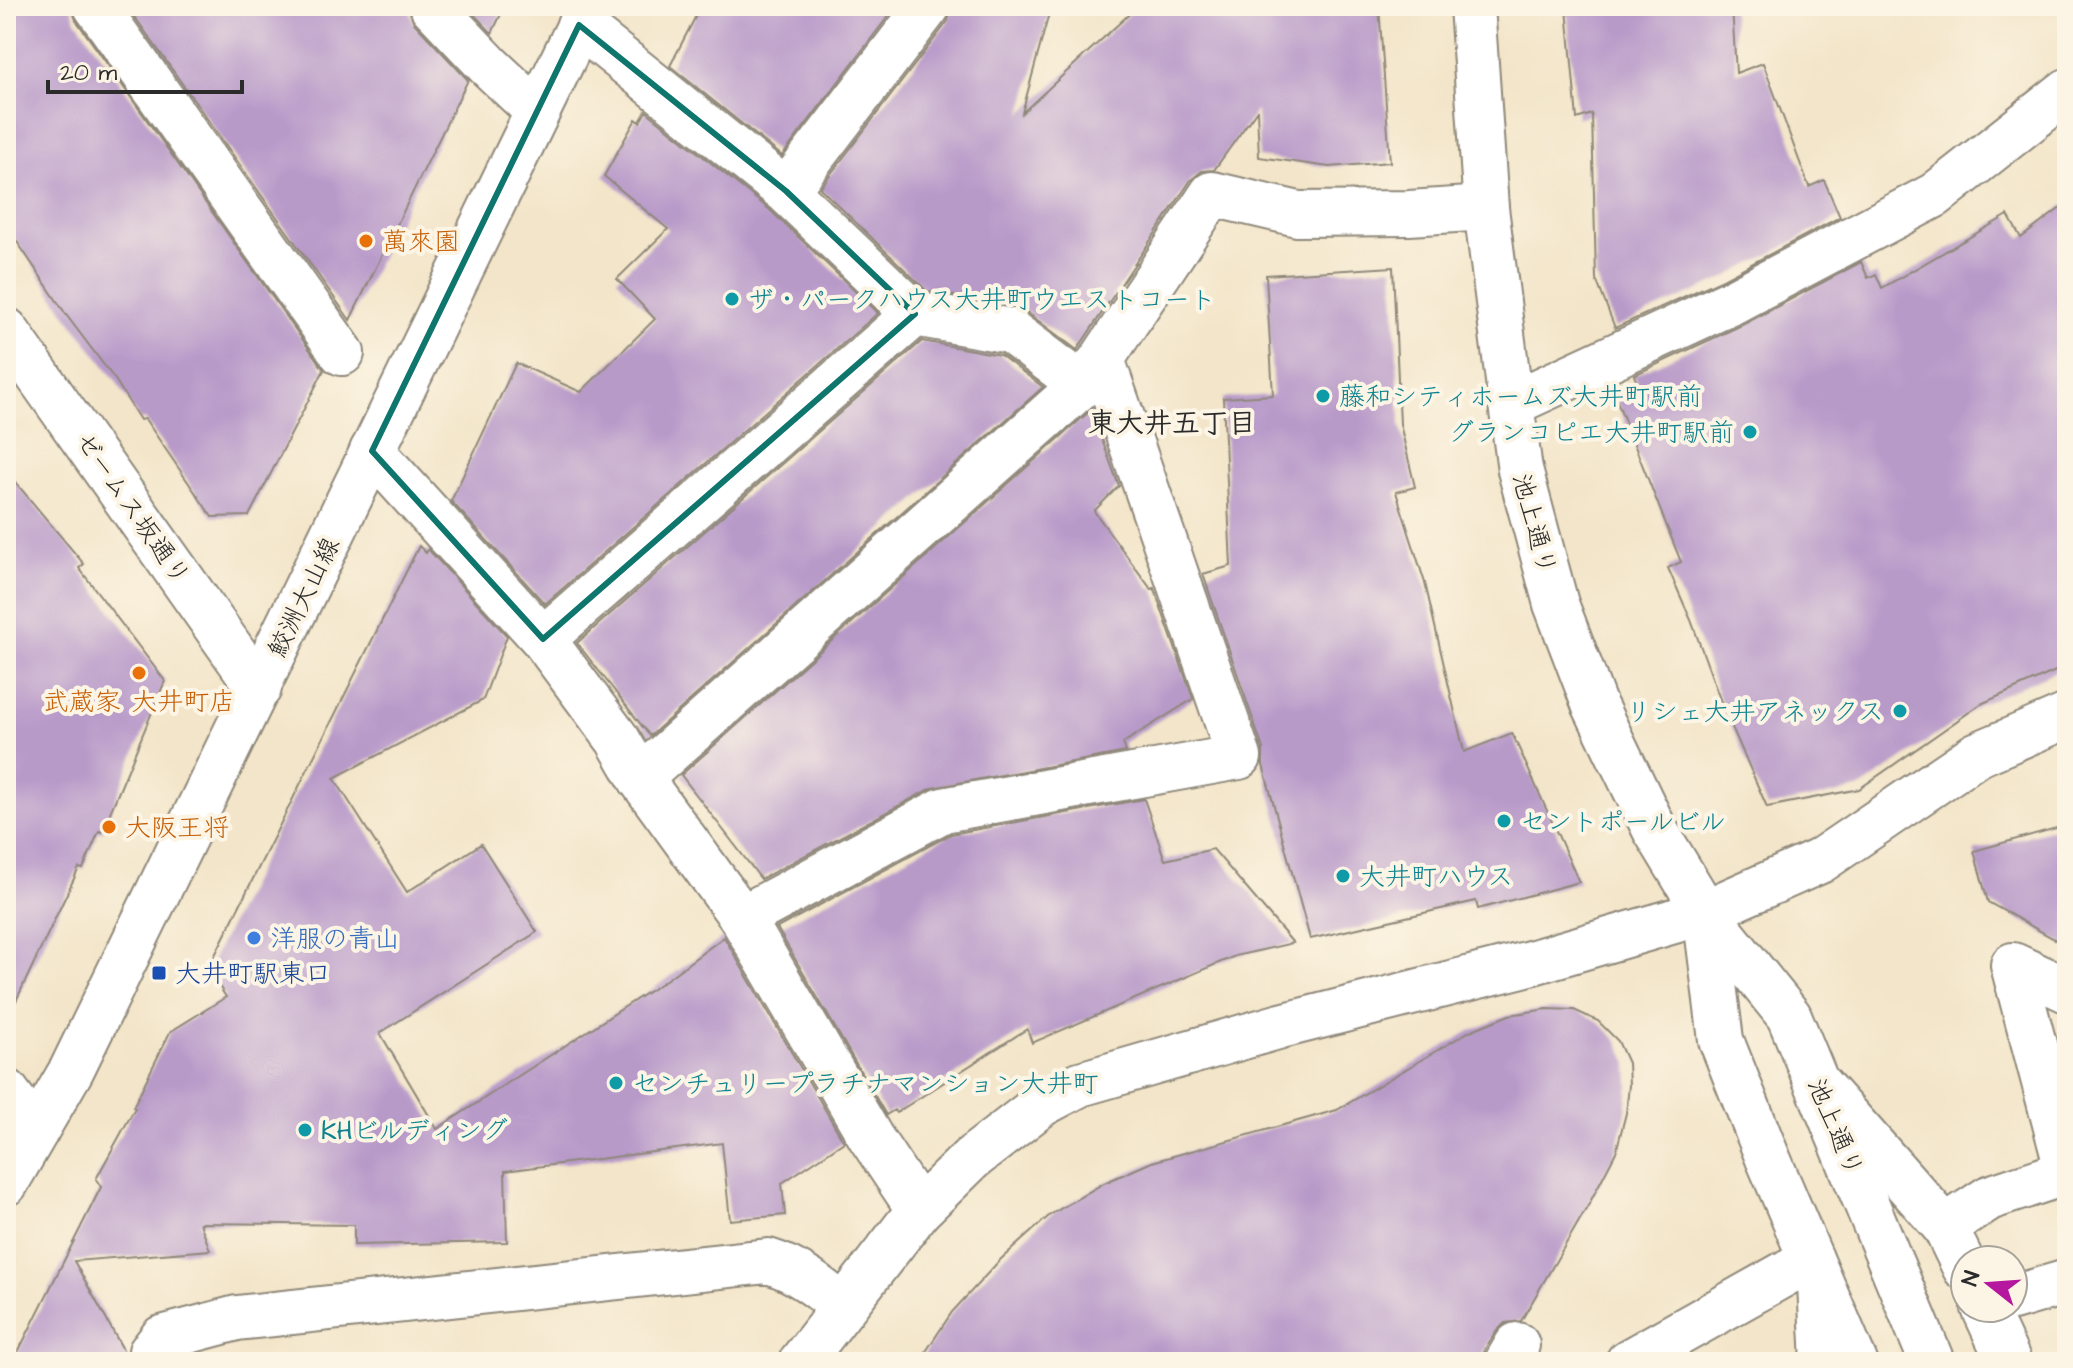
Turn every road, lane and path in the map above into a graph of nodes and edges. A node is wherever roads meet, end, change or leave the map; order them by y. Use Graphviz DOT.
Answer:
graph roads {
  1 [pos="96,6"];
  2 [pos="432,6"];
  3 [pos="928,6"];
  4 [pos="1472,6"];
  5 [pos="584,15"];
  6 [pos="2067,91"];
  7 [pos="537,111"];
  8 [pos="786,191"];
  9 [pos="1486,208"];
  10 [pos="915,314"];
  11 [pos="6,330"];
  12 [pos="342,353"];
  13 [pos="1092,372"];
  14 [pos="1511,404"];
  15 [pos="372,451"];
  16 [pos="543,639"];
  17 [pos="259,688"];
  18 [pos="2067,716"];
  19 [pos="640,778"];
  20 [pos="1705,912"];
  21 [pos="742,918"];
  22 [pos="2067,990"];
  23 [pos="1817,1082"];
  24 [pos="6,1091"];
  25 [pos="36,1131"];
  26 [pos="2067,1170"];
  27 [pos="6,1183"];
  28 [pos="919,1210"];
  29 [pos="1945,1227"];
  30 [pos="1953,1244"];
  31 [pos="1816,1270"];
  32 [pos="2067,1282"];
  33 [pos="2029,1293"];
  34 [pos="843,1307"];
  35 [pos="1992,1324"];
  36 [pos="153,1362"];
  37 [pos="801,1362"];
  38 [pos="1628,1362"];
  39 [pos="1824,1362"];
  40 [pos="1855,1362"];
  41 [pos="1932,1362"];
  42 [pos="2009,1362"];
  1 -- 12 [label="street"];
  2 -- 7 [label="street"];
  3 -- 8 [label="street"];
  4 -- 9 [label="street, 池上通り"];
  5 -- 7 [label="street, 鮫洲大山線"];
  5 -- 8 [label="street"];
  6 -- 14 [label="street"];
  7 -- 15 [label="street, 鮫洲大山線"];
  8 -- 10 [label="street"];
  9 -- 13 [label="street"];
  9 -- 14 [label="street, 池上通り"];
  10 -- 13 [label="street"];
  10 -- 16 [label="street"];
  11 -- 17 [label="street, ゼームス坂通り"];
  13 -- 19 [label="street"];
  13 -- 21 [label="street"];
  14 -- 20 [label="street, 池上通り"];
  15 -- 16 [label="street"];
  15 -- 17 [label="street, 鮫洲大山線"];
  16 -- 19 [label="street"];
  17 -- 25 [label="street, 鮫洲大山線"];
  18 -- 20 [label="street"];
  19 -- 21 [label="street"];
  20 -- 23 [label="street, 池上通り"];
  20 -- 28 [label="street"];
  20 -- 31 [label="street, 池上通り"];
  21 -- 28 [label="street"];
  22 -- 26 [label="street"];
  23 -- 29 [label="street"];
  23 -- 41 [label="street, 池上通り"];
  24 -- 25 [label="street"];
  25 -- 27 [label="street, 鮫洲大山線"];
  26 -- 29 [label="street"];
  28 -- 34 [label="street"];
  29 -- 30 [label="street"];
  31 -- 38 [label="street"];
  31 -- 39 [label="street"];
  31 -- 40 [label="street, 池上通り"];
  32 -- 33 [label="street"];
  34 -- 36 [label="street"];
  34 -- 37 [label="street"];
  35 -- 42 [label="street"];
}
